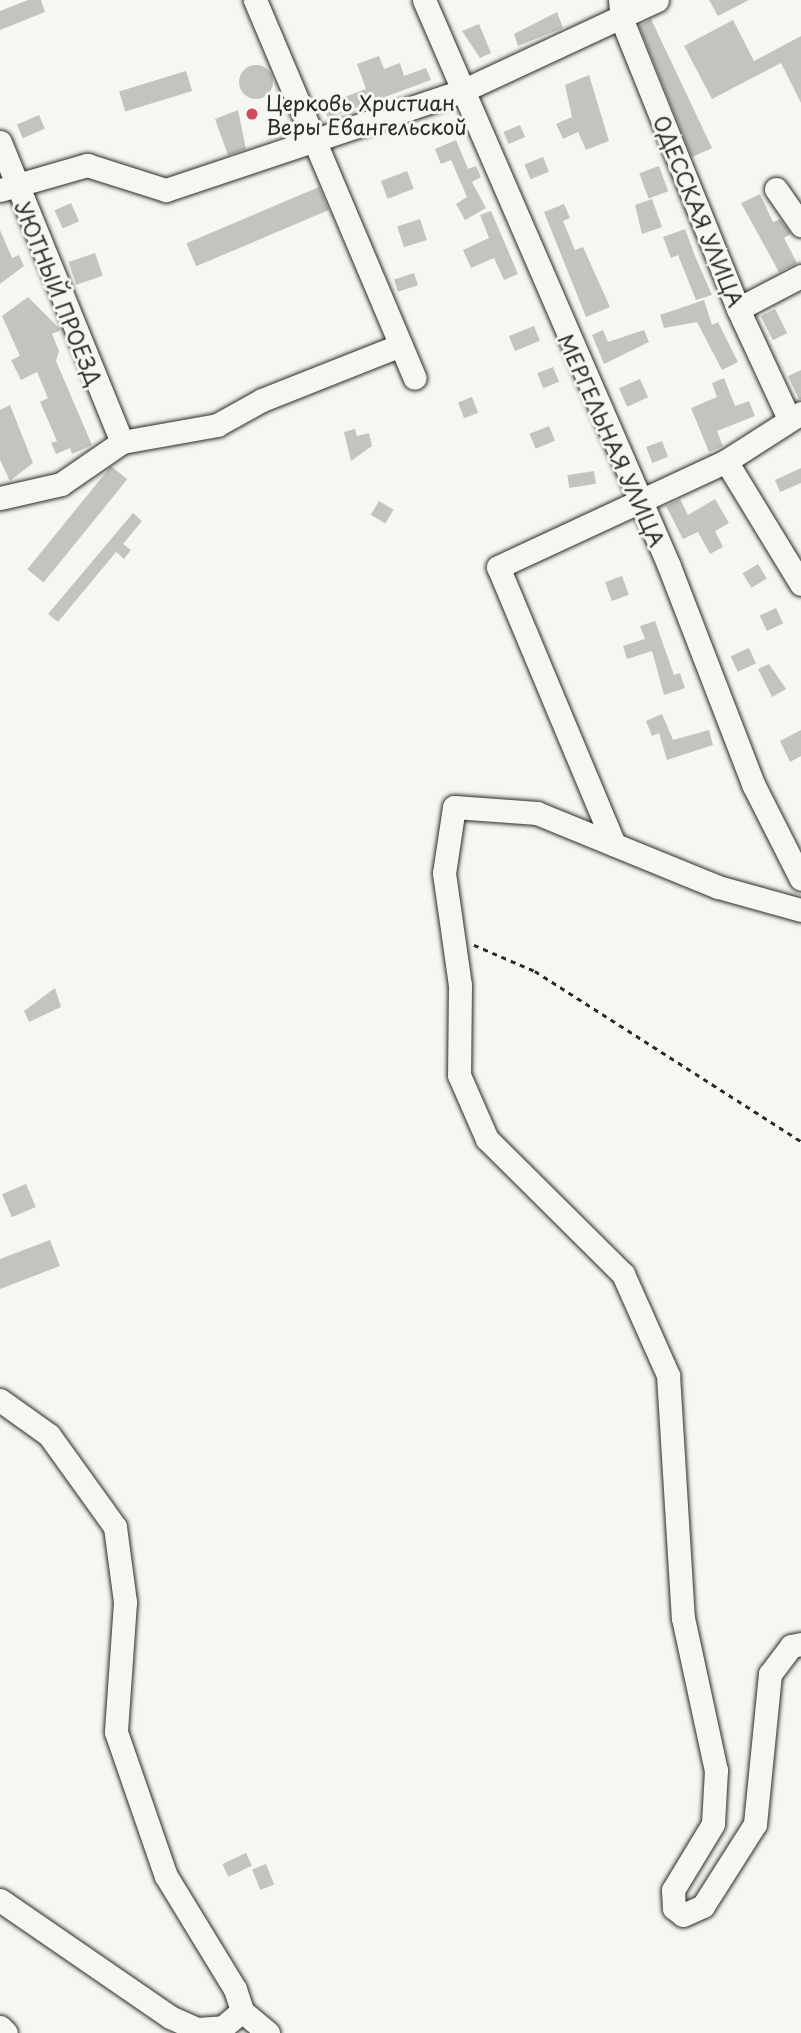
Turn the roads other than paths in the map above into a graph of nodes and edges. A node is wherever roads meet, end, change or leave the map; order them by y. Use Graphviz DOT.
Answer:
graph roads {
  1 [pos="255,0"];
  2 [pos="424,0"];
  3 [pos="657,0"];
  4 [pos="621,10"];
  5 [pos="462,91"];
  6 [pos="0,142"];
  7 [pos="318,144"];
  8 [pos="7,187"];
  9 [pos="776,189"];
  10 [pos="801,225"];
  11 [pos="801,276"];
  12 [pos="738,309"];
  13 [pos="401,345"];
  14 [pos="415,378"];
  15 [pos="795,416"];
  16 [pos="121,442"];
  17 [pos="726,461"];
  18 [pos="0,499"];
  19 [pos="638,504"];
  20 [pos="801,584"];
  21 [pos="614,844"];
  22 [pos="801,879"];
  23 [pos="801,909"];
  24 [pos="0,1400"];
  25 [pos="801,1644"];
  26 [pos="0,1900"];
  27 [pos="242,2011"];
  28 [pos="0,2027"];
  29 [pos="6,2033"];
  30 [pos="268,2033"];
  1 -- 7 [label="street"];
  2 -- 5 [label="street, МЕРГЕЛЬНАЯ УЛИЦА"];
  3 -- 4 [label="street"];
  4 -- 5 [label="street"];
  4 -- 12 [label="street, ОДЕССКАЯ УЛИЦА"];
  5 -- 7 [label="street"];
  5 -- 19 [label="street, МЕРГЕЛЬНАЯ УЛИЦА"];
  6 -- 8 [label="street, УЮТНЫЙ ПРОЕЗД"];
  7 -- 8 [label="street"];
  7 -- 13 [label="street"];
  8 -- 16 [label="street, УЮТНЫЙ ПРОЕЗД"];
  9 -- 10 [label="street"];
  11 -- 12 [label="street"];
  12 -- 15 [label="street, ОДЕССКАЯ УЛИЦА"];
  13 -- 14 [label="street"];
  13 -- 16 [label="street"];
  15 -- 17 [label="street"];
  16 -- 18 [label="street"];
  17 -- 19 [label="street"];
  17 -- 20 [label="street"];
  19 -- 21 [label="street"];
  19 -- 22 [label="street, МЕРГЕЛЬНАЯ УЛИЦА"];
  21 -- 23 [label="street"];
  21 -- 25 [label="street"];
  24 -- 27 [label="street"];
  26 -- 27 [label="street"];
  27 -- 30 [label="street"];
  28 -- 29 [label="street"];
}
